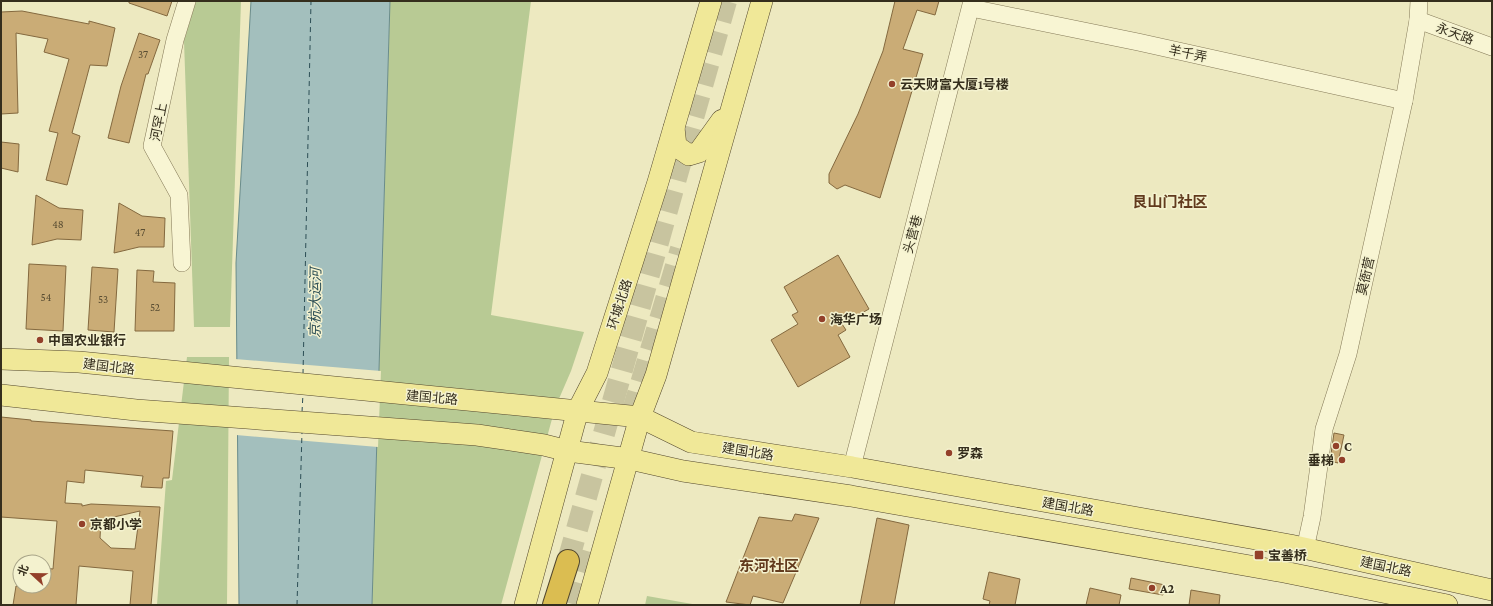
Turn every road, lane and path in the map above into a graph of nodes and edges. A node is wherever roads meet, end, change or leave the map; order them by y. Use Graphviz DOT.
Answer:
graph roads {
  1 [pos="187,1"];
  2 [pos="711,1"];
  3 [pos="762,1"];
  4 [pos="1419,1"];
  5 [pos="972,5"];
  6 [pos="1418,20"];
  7 [pos="1492,46"];
  8 [pos="1404,101"];
  9 [pos="732,106"];
  10 [pos="674,128"];
  11 [pos="182,263"];
  12 [pos="1,359"];
  13 [pos="1,395"];
  14 [pos="578,410"];
  15 [pos="640,417"];
  16 [pos="568,451"];
  17 [pos="630,459"];
  18 [pos="852,467"];
  19 [pos="1306,549"];
  20 [pos="568,560"];
  21 [pos="1492,590"];
  22 [pos="526,605"];
  23 [pos="554,605"];
  24 [pos="587,605"];
  25 [pos="1447,605"];
  1 -- 11 [label="street, 河罕上"];
  2 -- 10 [label="main road, 环城北路"];
  3 -- 9 [label="main road"];
  4 -- 6 [label="street, 莫衙营"];
  5 -- 8 [label="street, 羊千弄"];
  5 -- 18 [label="street, 头营巷"];
  6 -- 7 [label="street, 永天路"];
  6 -- 8 [label="street, 莫衙营"];
  8 -- 19 [label="street, 莫衙营"];
  9 -- 10 [label="main road"];
  9 -- 15 [label="main road"];
  10 -- 14 [label="main road, 环城北路"];
  12 -- 14 [label="main road, 建国北路"];
  13 -- 16 [label="main road, 建国北路"];
  14 -- 15 [label="main road, 建国北路"];
  14 -- 16 [label="main road, 环城北路"];
  15 -- 17 [label="main road"];
  15 -- 18 [label="main road, 建国北路"];
  16 -- 17 [label="main road, 建国北路"];
  16 -- 22 [label="main road, 环城北路"];
  17 -- 24 [label="main road"];
  17 -- 25 [label="main road, 建国北路"];
  18 -- 19 [label="main road, 建国北路"];
  19 -- 21 [label="main road, 建国北路"];
  20 -- 23 [label="highway"];
}
